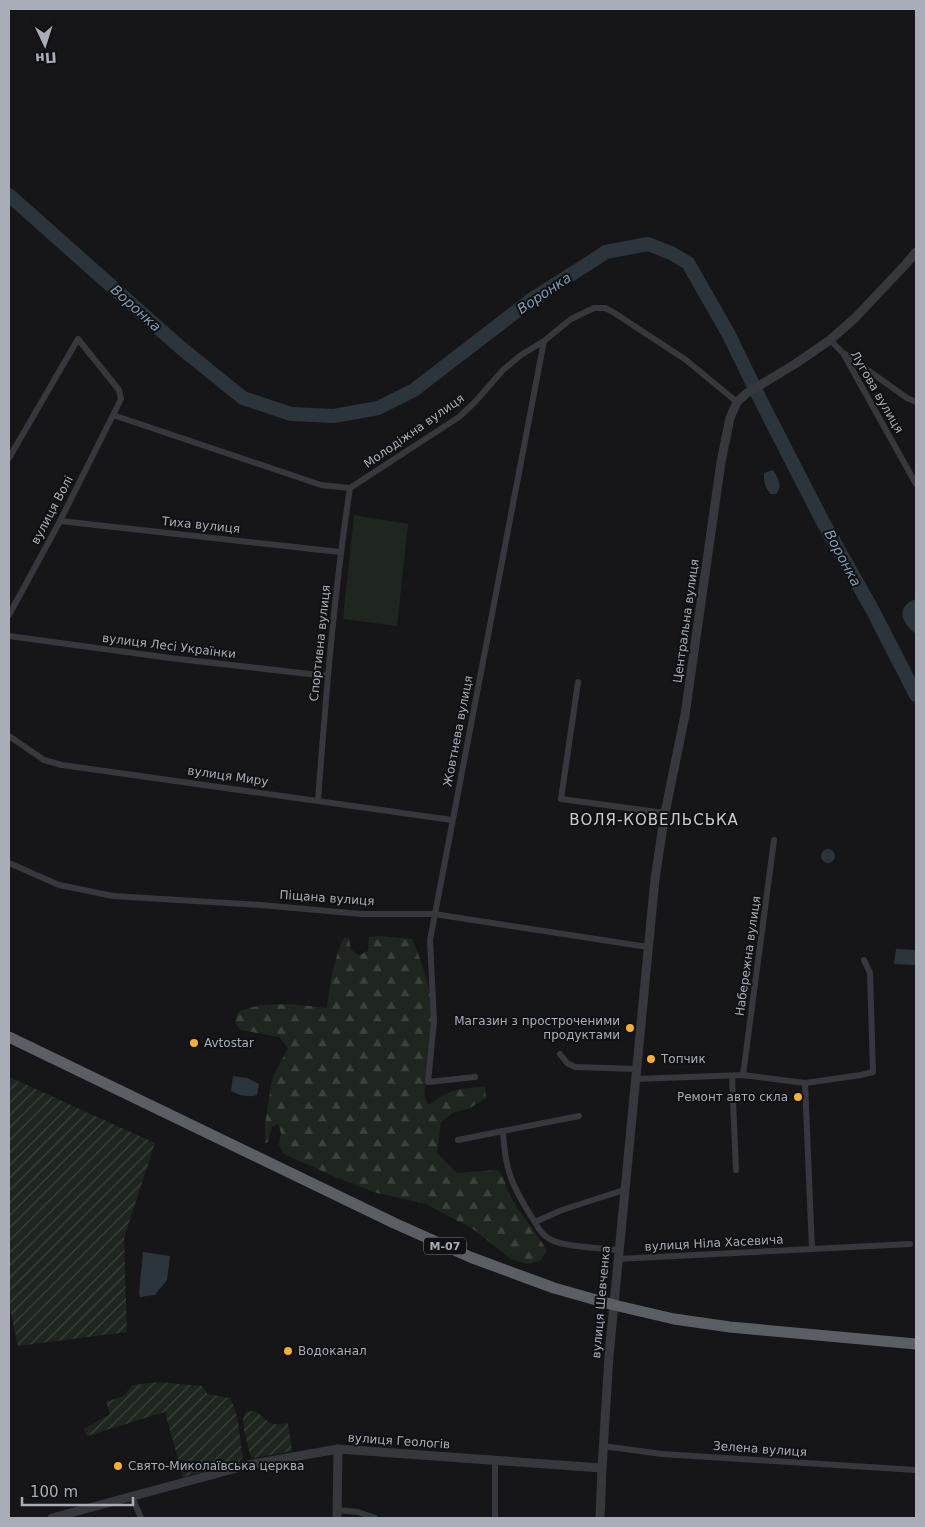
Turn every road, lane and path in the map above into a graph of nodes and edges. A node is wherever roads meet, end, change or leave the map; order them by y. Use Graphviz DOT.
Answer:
graph roads {
  1 [pos="916,252"];
  2 [pos="830,340"];
  3 [pos="544,341"];
  4 [pos="843,353"];
  5 [pos="737,402"];
  6 [pos="916,402"];
  7 [pos="113,415"];
  8 [pos="9,458"];
  9 [pos="916,484"];
  10 [pos="350,488"];
  11 [pos="60,521"];
  12 [pos="340,552"];
  13 [pos="9,615"];
  14 [pos="9,636"];
  15 [pos="328,676"];
  16 [pos="578,682"];
  17 [pos="9,736"];
  18 [pos="318,800"];
  19 [pos="665,813"];
  20 [pos="452,820"];
  21 [pos="774,840"];
  22 [pos="9,864"];
  23 [pos="434,914"];
  24 [pos="648,947"];
  25 [pos="864,960"];
  26 [pos="9,1036"];
  27 [pos="560,1054"];
  28 [pos="637,1069"];
  29 [pos="743,1075"];
  30 [pos="732,1076"];
  31 [pos="475,1077"];
  32 [pos="636,1078"];
  33 [pos="805,1083"];
  34 [pos="635,1089"];
  35 [pos="579,1116"];
  36 [pos="503,1131"];
  37 [pos="458,1140"];
  38 [pos="736,1170"];
  39 [pos="624,1190"];
  40 [pos="535,1222"];
  41 [pos="910,1244"];
  42 [pos="812,1249"];
  43 [pos="618,1250"];
  44 [pos="617,1260"];
  45 [pos="614,1305"];
  46 [pos="916,1344"];
  47 [pos="603,1446"];
  48 [pos="338,1449"];
  49 [pos="495,1460"];
  50 [pos="602,1468"];
  51 [pos="916,1470"];
  52 [pos="132,1497"];
  53 [pos="337,1514"];
  54 [pos="52,1518"];
  55 [pos="140,1518"];
  56 [pos="375,1518"];
  57 [pos="496,1518"];
  58 [pos="600,1518"];
  1 -- 2 [label="street"];
  2 -- 4 [label="street, Лугова вулиця"];
  2 -- 5 [label="street"];
  3 -- 5 [label="street, Молодіжна вулиця"];
  3 -- 10 [label="street, Молодіжна вулиця"];
  3 -- 20 [label="street, Жовтнева вулиця"];
  4 -- 6 [label="street"];
  4 -- 9 [label="street, Лугова вулиця"];
  5 -- 19 [label="street, Центральна вулиця"];
  7 -- 8 [label="street, вулиця Волі"];
  7 -- 10 [label="street"];
  7 -- 11 [label="street, вулиця Волі"];
  10 -- 12 [label="street, Спортивна вулиця"];
  11 -- 12 [label="street, Тиха вулиця"];
  11 -- 13 [label="street, вулиця Волі"];
  12 -- 15 [label="street, Спортивна вулиця"];
  14 -- 15 [label="street, вулиця Лесі Українки"];
  15 -- 18 [label="street, Спортивна вулиця"];
  16 -- 19 [label="street"];
  17 -- 18 [label="street, вулиця Миру"];
  18 -- 20 [label="street, вулиця Миру"];
  19 -- 24 [label="street, Центральна вулиця"];
  20 -- 23 [label="street, Жовтнева вулиця"];
  21 -- 29 [label="street, Набережна вулиця"];
  22 -- 23 [label="street, Піщана вулиця"];
  23 -- 24 [label="street, Піщана вулиця"];
  23 -- 31 [label="street, Жовтнева вулиця"];
  24 -- 28 [label="street, Центральна вулиця"];
  25 -- 33 [label="street"];
  26 -- 45 [label="highway, М-07"];
  27 -- 28 [label="street"];
  28 -- 32 [label="street, Центральна вулиця"];
  29 -- 30 [label="street"];
  29 -- 33 [label="street"];
  30 -- 32 [label="street"];
  30 -- 38 [label="street"];
  32 -- 34 [label="street, Центральна вулиця"];
  33 -- 42 [label="street"];
  34 -- 39 [label="street, вулиця Шевченка"];
  35 -- 36 [label="street"];
  36 -- 37 [label="street"];
  36 -- 40 [label="street"];
  39 -- 40 [label="street"];
  39 -- 43 [label="street, вулиця Шевченка"];
  40 -- 43 [label="street"];
  41 -- 42 [label="street, вулиця Ніла Хасевича"];
  42 -- 44 [label="street, вулиця Ніла Хасевича"];
  43 -- 44 [label="street, вулиця Шевченка"];
  44 -- 45 [label="street, вулиця Шевченка"];
  45 -- 46 [label="highway, М-07"];
  45 -- 47 [label="street, вулиця Шевченка"];
  47 -- 50 [label="street, вулиця Шевченка"];
  47 -- 51 [label="street, Зелена вулиця"];
  48 -- 49 [label="street, вулиця Геологів"];
  48 -- 52 [label="street, вулиця Геологів"];
  48 -- 53 [label="street"];
  49 -- 50 [label="street, вулиця Геологів"];
  49 -- 57 [label="street"];
  50 -- 58 [label="street, вулиця Шевченка"];
  52 -- 54 [label="street, вулиця Геологів"];
  52 -- 55 [label="street"];
  53 -- 56 [label="street"];
}
